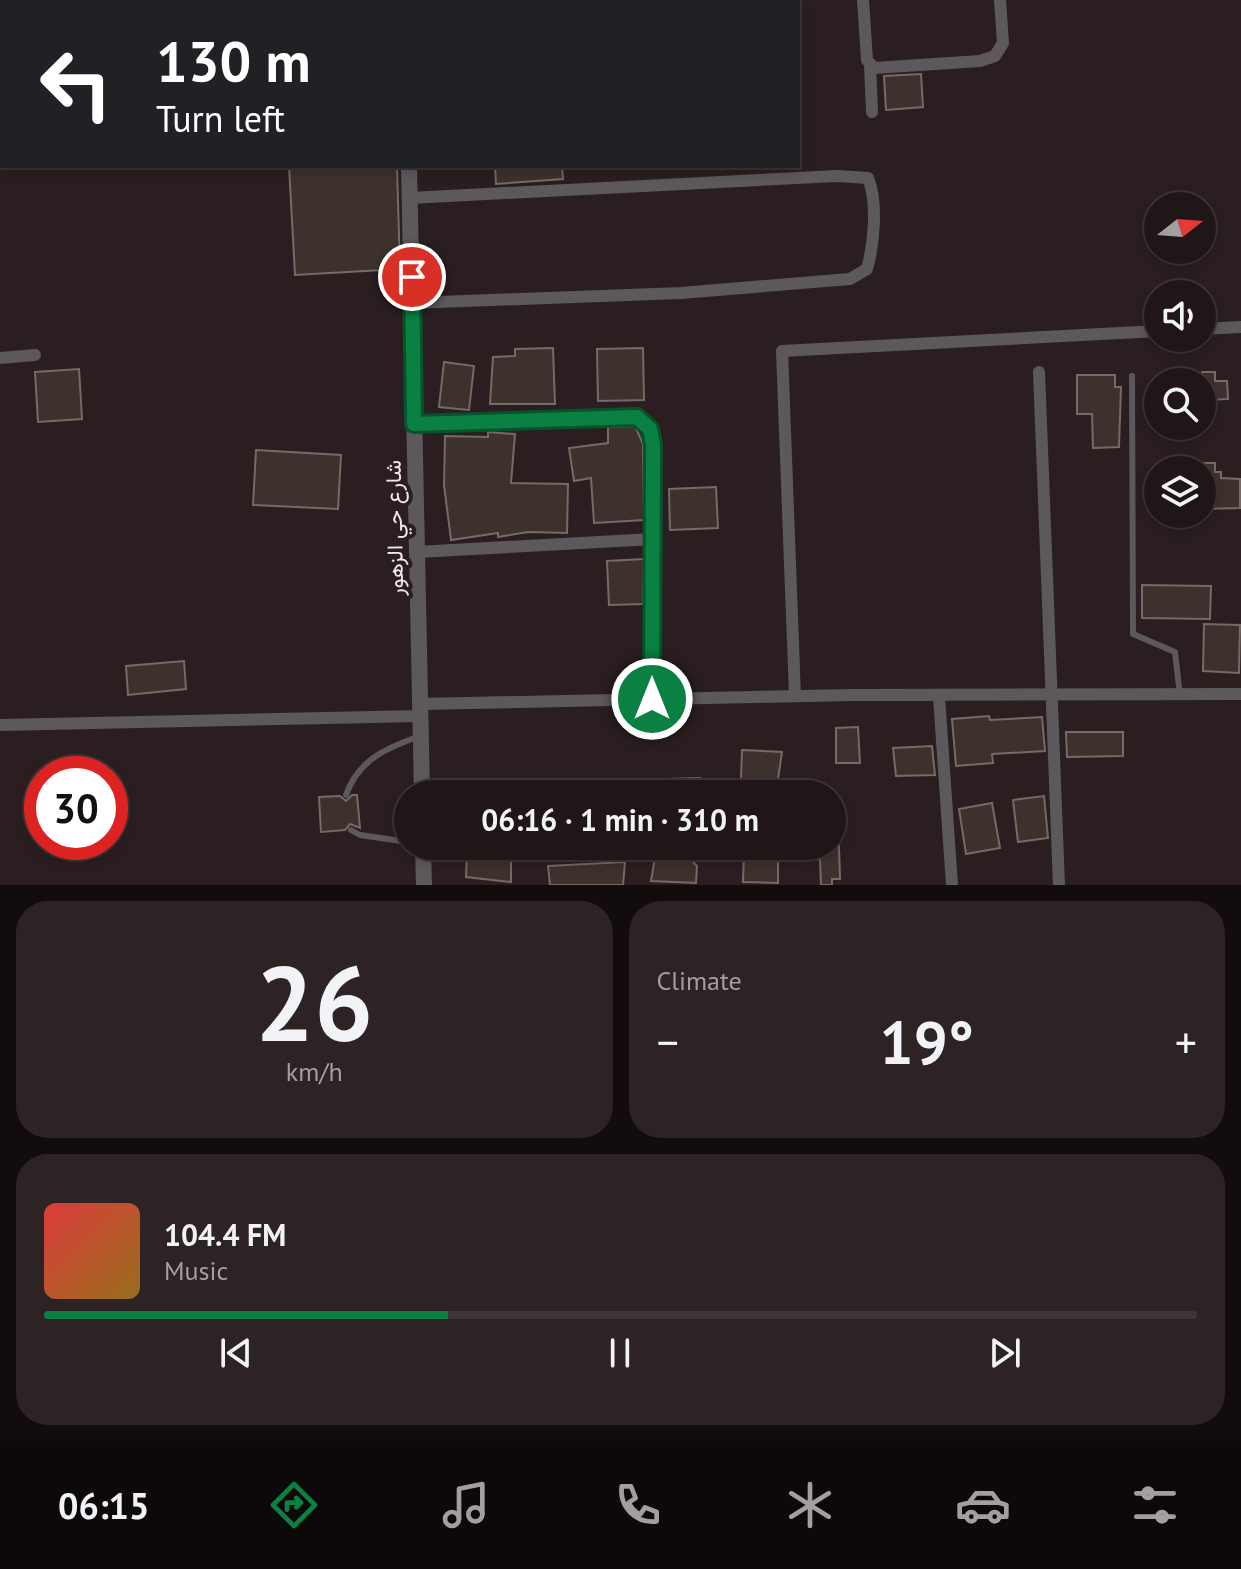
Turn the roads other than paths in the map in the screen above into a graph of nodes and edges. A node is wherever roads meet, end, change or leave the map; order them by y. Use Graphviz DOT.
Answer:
graph roads {
  1 [pos="863,0"];
  2 [pos="1000,0"];
  3 [pos="870,65"];
  4 [pos="872,112"];
  5 [pos="409,168"];
  6 [pos="410,198"];
  7 [pos="412,303"];
  8 [pos="1241,327"];
  9 [pos="1216,328"];
  10 [pos="1144,332"];
  11 [pos="35,355"];
  12 [pos="0,358"];
  13 [pos="1039,372"];
  14 [pos="1132,376"];
  15 [pos="414,424"];
  16 [pos="653,539"];
  17 [pos="417,552"];
  18 [pos="1241,694"];
  19 [pos="795,696"];
  20 [pos="1053,696"];
  21 [pos="1180,696"];
  22 [pos="939,697"];
  23 [pos="652,699"];
  24 [pos="420,710"];
  25 [pos="1,724"];
  26 [pos="421,735"];
  27 [pos="422,780"];
  28 [pos="346,795"];
  29 [pos="351,830"];
  30 [pos="394,840"];
  31 [pos="423,860"];
  32 [pos="424,885"];
  33 [pos="952,885"];
  34 [pos="1059,885"];
  1 -- 3 [label="street"];
  2 -- 3 [label="street"];
  3 -- 4 [label="street"];
  5 -- 6 [label="street, شارع حي الزهور"];
  6 -- 7 [label="street, شارع حي الزهور"];
  6 -- 7 [label="street"];
  7 -- 15 [label="street, شارع حي الزهور"];
  8 -- 9 [label="street"];
  10 -- 19 [label="street"];
  11 -- 12 [label="street"];
  13 -- 20 [label="street"];
  14 -- 21 [label="lane"];
  15 -- 16 [label="street"];
  15 -- 17 [label="street, شارع حي الزهور"];
  16 -- 17 [label="street"];
  16 -- 23 [label="street"];
  17 -- 24 [label="street, شارع حي الزهور"];
  18 -- 21 [label="street"];
  19 -- 22 [label="street"];
  19 -- 23 [label="street"];
  20 -- 21 [label="street"];
  20 -- 22 [label="street"];
  20 -- 34 [label="street"];
  22 -- 33 [label="street"];
  23 -- 24 [label="street"];
  24 -- 25 [label="street"];
  24 -- 26 [label="street, شارع حي الزهور"];
  26 -- 27 [label="street, شارع حي الزهور"];
  26 -- 28 [label="lane"];
  29 -- 30 [label="lane"];
  31 -- 32 [label="street"];
}
